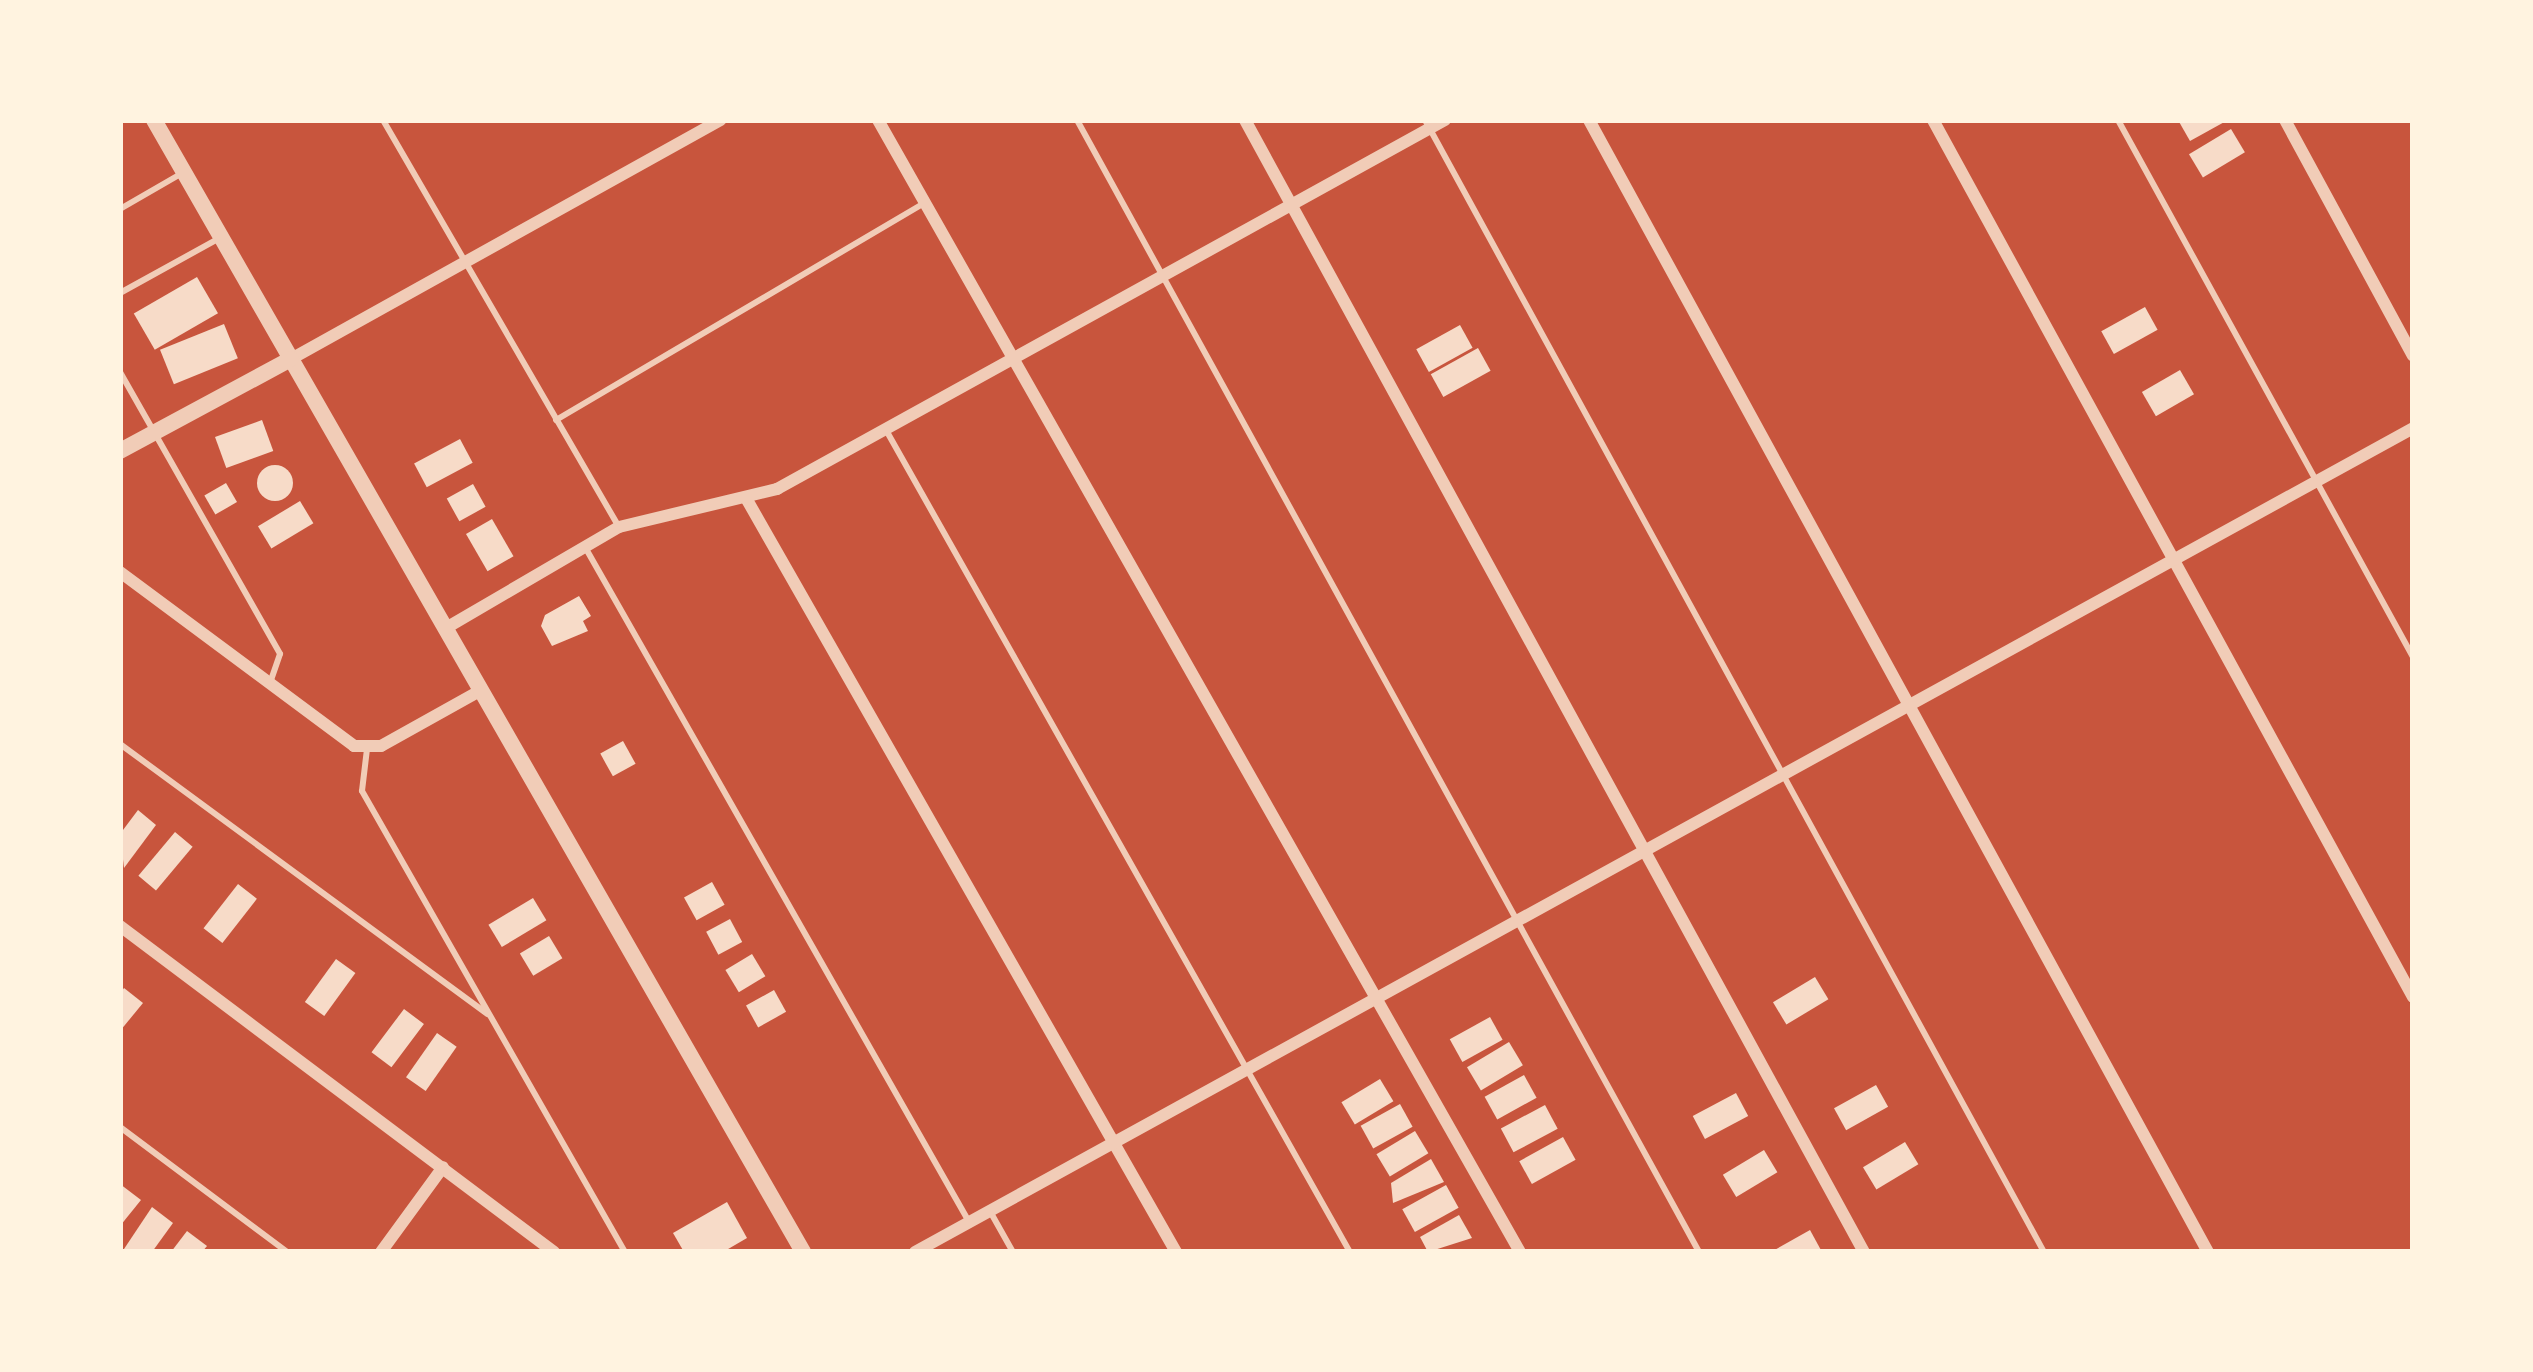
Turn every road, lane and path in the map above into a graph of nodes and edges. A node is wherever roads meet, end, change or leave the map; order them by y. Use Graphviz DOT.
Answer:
graph roads {
  1 [pos="154,120"];
  2 [pos="383,120"];
  3 [pos="721,120"];
  4 [pos="878,120"];
  5 [pos="1077,120"];
  6 [pos="1245,120"];
  7 [pos="1445,120"];
  8 [pos="1589,120"];
  9 [pos="1933,120"];
  10 [pos="2118,120"];
  11 [pos="2284,120"];
  12 [pos="1427,124"];
  13 [pos="184,172"];
  14 [pos="925,203"];
  15 [pos="1292,205"];
  16 [pos="120,209"];
  17 [pos="221,237"];
  18 [pos="464,263"];
  19 [pos="1163,276"];
  20 [pos="120,293"];
  21 [pos="2413,356"];
  22 [pos="291,359"];
  23 [pos="1014,359"];
  24 [pos="120,372"];
  25 [pos="556,420"];
  26 [pos="2413,428"];
  27 [pos="886,430"];
  28 [pos="154,433"];
  29 [pos="120,451"];
  30 [pos="2318,481"];
  31 [pos="746,498"];
  32 [pos="619,527"];
  33 [pos="585,547"];
  34 [pos="2174,560"];
  35 [pos="120,572"];
  36 [pos="446,628"];
  37 [pos="2413,657"];
  38 [pos="270,683"];
  39 [pos="481,690"];
  40 [pos="1910,706"];
  41 [pos="120,744"];
  42 [pos="367,749"];
  43 [pos="1784,776"];
  44 [pos="1646,852"];
  45 [pos="1519,922"];
  46 [pos="120,926"];
  47 [pos="1380,996"];
  48 [pos="2413,997"];
  49 [pos="490,1016"];
  50 [pos="1248,1066"];
  51 [pos="120,1127"];
  52 [pos="1115,1141"];
  53 [pos="443,1167"];
  54 [pos="990,1210"];
  55 [pos="969,1222"];
  56 [pos="287,1252"];
  57 [pos="381,1252"];
  58 [pos="554,1252"];
  59 [pos="625,1252"];
  60 [pos="803,1252"];
  61 [pos="915,1252"];
  62 [pos="1013,1252"];
  63 [pos="1176,1252"];
  64 [pos="1351,1252"];
  65 [pos="1520,1252"];
  66 [pos="1699,1252"];
  67 [pos="1864,1252"];
  68 [pos="2044,1252"];
  69 [pos="2208,1252"];
  1 -- 13 [label="street"];
  2 -- 18 [label="lane"];
  3 -- 18 [label="street"];
  4 -- 14 [label="street"];
  5 -- 19 [label="lane"];
  6 -- 15 [label="street"];
  7 -- 12 [label="street"];
  8 -- 40 [label="street"];
  9 -- 34 [label="street"];
  10 -- 30 [label="lane"];
  11 -- 21 [label="street"];
  12 -- 15 [label="street"];
  12 -- 43 [label="lane"];
  13 -- 16 [label="lane"];
  13 -- 17 [label="street"];
  14 -- 23 [label="street"];
  14 -- 25 [label="lane"];
  15 -- 19 [label="street"];
  15 -- 44 [label="street"];
  17 -- 20 [label="lane"];
  17 -- 22 [label="street"];
  18 -- 22 [label="street"];
  18 -- 25 [label="lane"];
  19 -- 23 [label="street"];
  19 -- 45 [label="lane"];
  22 -- 28 [label="street"];
  22 -- 36 [label="street"];
  23 -- 27 [label="street"];
  23 -- 47 [label="street"];
  24 -- 28 [label="lane"];
  25 -- 32 [label="lane"];
  26 -- 30 [label="street"];
  27 -- 31 [label="street"];
  27 -- 50 [label="lane"];
  28 -- 29 [label="street"];
  28 -- 38 [label="lane"];
  30 -- 34 [label="street"];
  30 -- 37 [label="lane"];
  31 -- 32 [label="street"];
  31 -- 52 [label="street"];
  32 -- 33 [label="street"];
  33 -- 36 [label="street"];
  33 -- 55 [label="lane"];
  34 -- 40 [label="street"];
  34 -- 48 [label="street"];
  35 -- 38 [label="street"];
  36 -- 39 [label="street"];
  38 -- 42 [label="street"];
  39 -- 42 [label="street"];
  39 -- 60 [label="street"];
  40 -- 43 [label="street"];
  40 -- 69 [label="street"];
  41 -- 49 [label="lane"];
  42 -- 49 [label="lane"];
  43 -- 44 [label="street"];
  43 -- 68 [label="lane"];
  44 -- 45 [label="street"];
  44 -- 67 [label="street"];
  45 -- 47 [label="street"];
  45 -- 66 [label="lane"];
  46 -- 53 [label="street"];
  47 -- 50 [label="street"];
  47 -- 65 [label="street"];
  49 -- 59 [label="lane"];
  50 -- 52 [label="street"];
  50 -- 64 [label="lane"];
  51 -- 56 [label="lane"];
  52 -- 54 [label="street"];
  52 -- 63 [label="street"];
  53 -- 57 [label="street"];
  53 -- 58 [label="street"];
  54 -- 55 [label="street"];
  54 -- 62 [label="lane"];
  55 -- 61 [label="street"];
}
